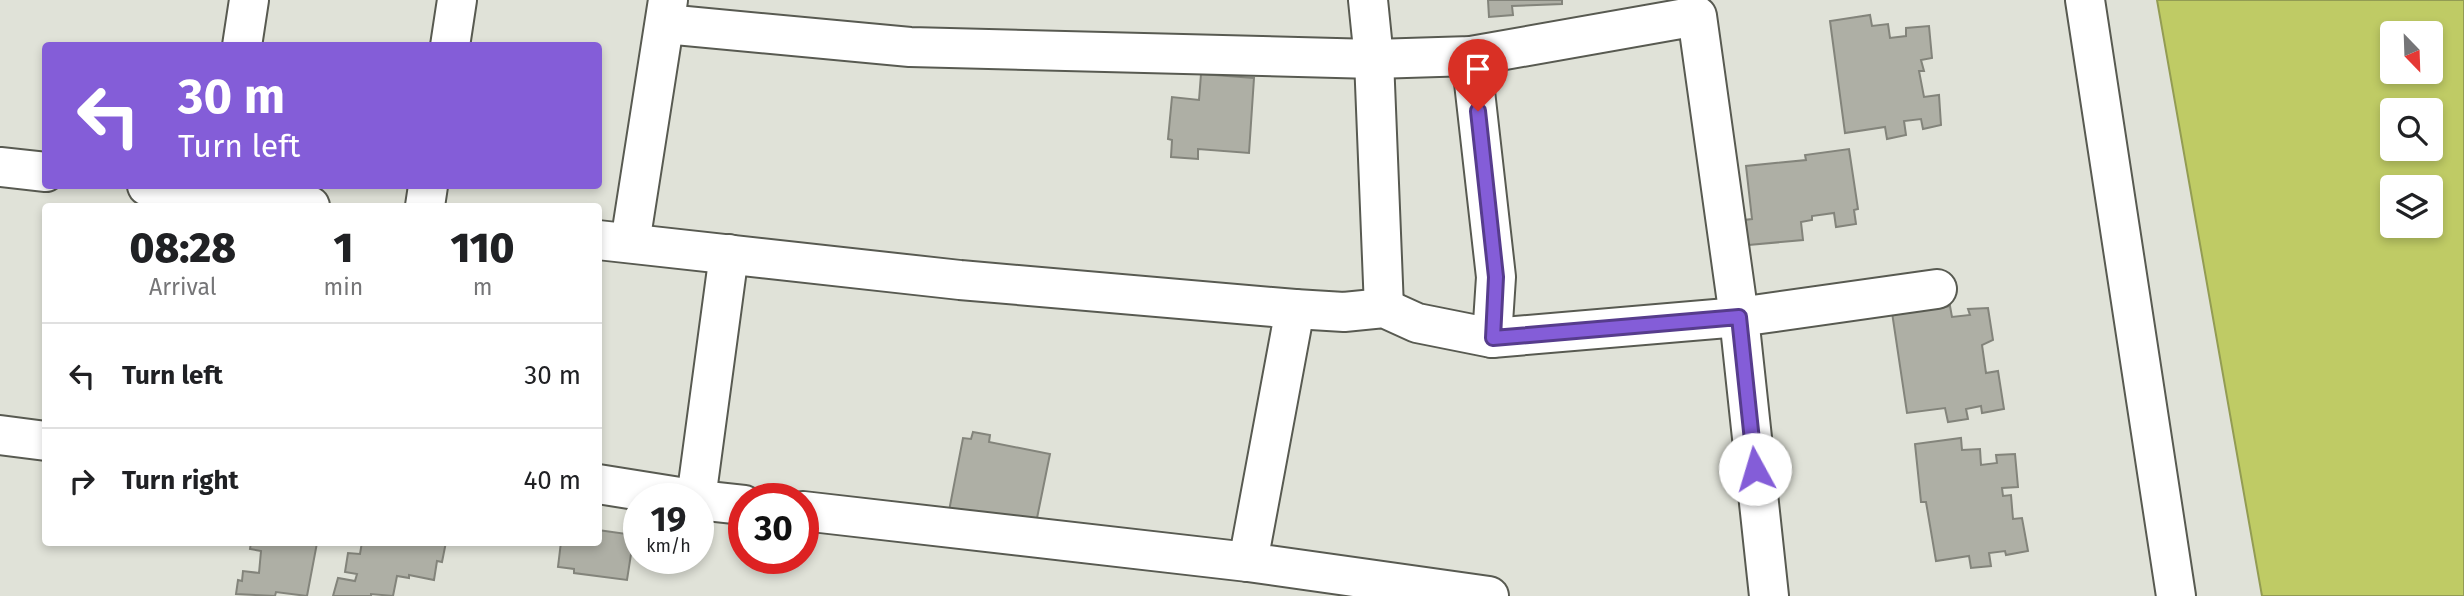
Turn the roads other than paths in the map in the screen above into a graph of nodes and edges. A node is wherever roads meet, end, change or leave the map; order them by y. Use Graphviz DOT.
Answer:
graph roads {
  1 [pos="250,0"];
  2 [pos="457,0"];
  3 [pos="1368,0"];
  4 [pos="2085,0"];
  5 [pos="666,12"];
  6 [pos="243,42"];
  7 [pos="451,42"];
  8 [pos="1471,56"];
  9 [pos="1374,59"];
  10 [pos="0,167"];
  11 [pos="42,172"];
  12 [pos="202,189"];
  13 [pos="220,190"];
  14 [pos="293,203"];
  15 [pos="614,241"];
  16 [pos="729,254"];
  17 [pos="1937,289"];
  18 [pos="1384,308"];
  19 [pos="1295,309"];
  20 [pos="1739,317"];
  21 [pos="1493,338"];
  22 [pos="0,435"];
  23 [pos="42,440"];
  24 [pos="697,483"];
  25 [pos="602,485"];
  26 [pos="623,488"];
  27 [pos="819,514"];
  28 [pos="1248,562"];
  29 [pos="1489,596"];
  30 [pos="1769,596"];
  31 [pos="2176,596"];
  1 -- 6 [label="street"];
  2 -- 7 [label="street"];
  3 -- 9 [label="street"];
  4 -- 31 [label="street"];
  5 -- 9 [label="street"];
  5 -- 15 [label="street"];
  8 -- 9 [label="street"];
  8 -- 20 [label="street"];
  8 -- 21 [label="street"];
  9 -- 18 [label="street"];
  10 -- 11 [label="street"];
  12 -- 13 [label="street"];
  13 -- 14 [label="street"];
  15 -- 16 [label="street"];
  16 -- 19 [label="street"];
  16 -- 24 [label="street"];
  17 -- 20 [label="street"];
  18 -- 19 [label="street"];
  18 -- 21 [label="street"];
  19 -- 28 [label="street"];
  20 -- 21 [label="street"];
  20 -- 30 [label="street"];
  22 -- 23 [label="street"];
  25 -- 26 [label="street"];
  27 -- 28 [label="street"];
  28 -- 29 [label="street"];
}
